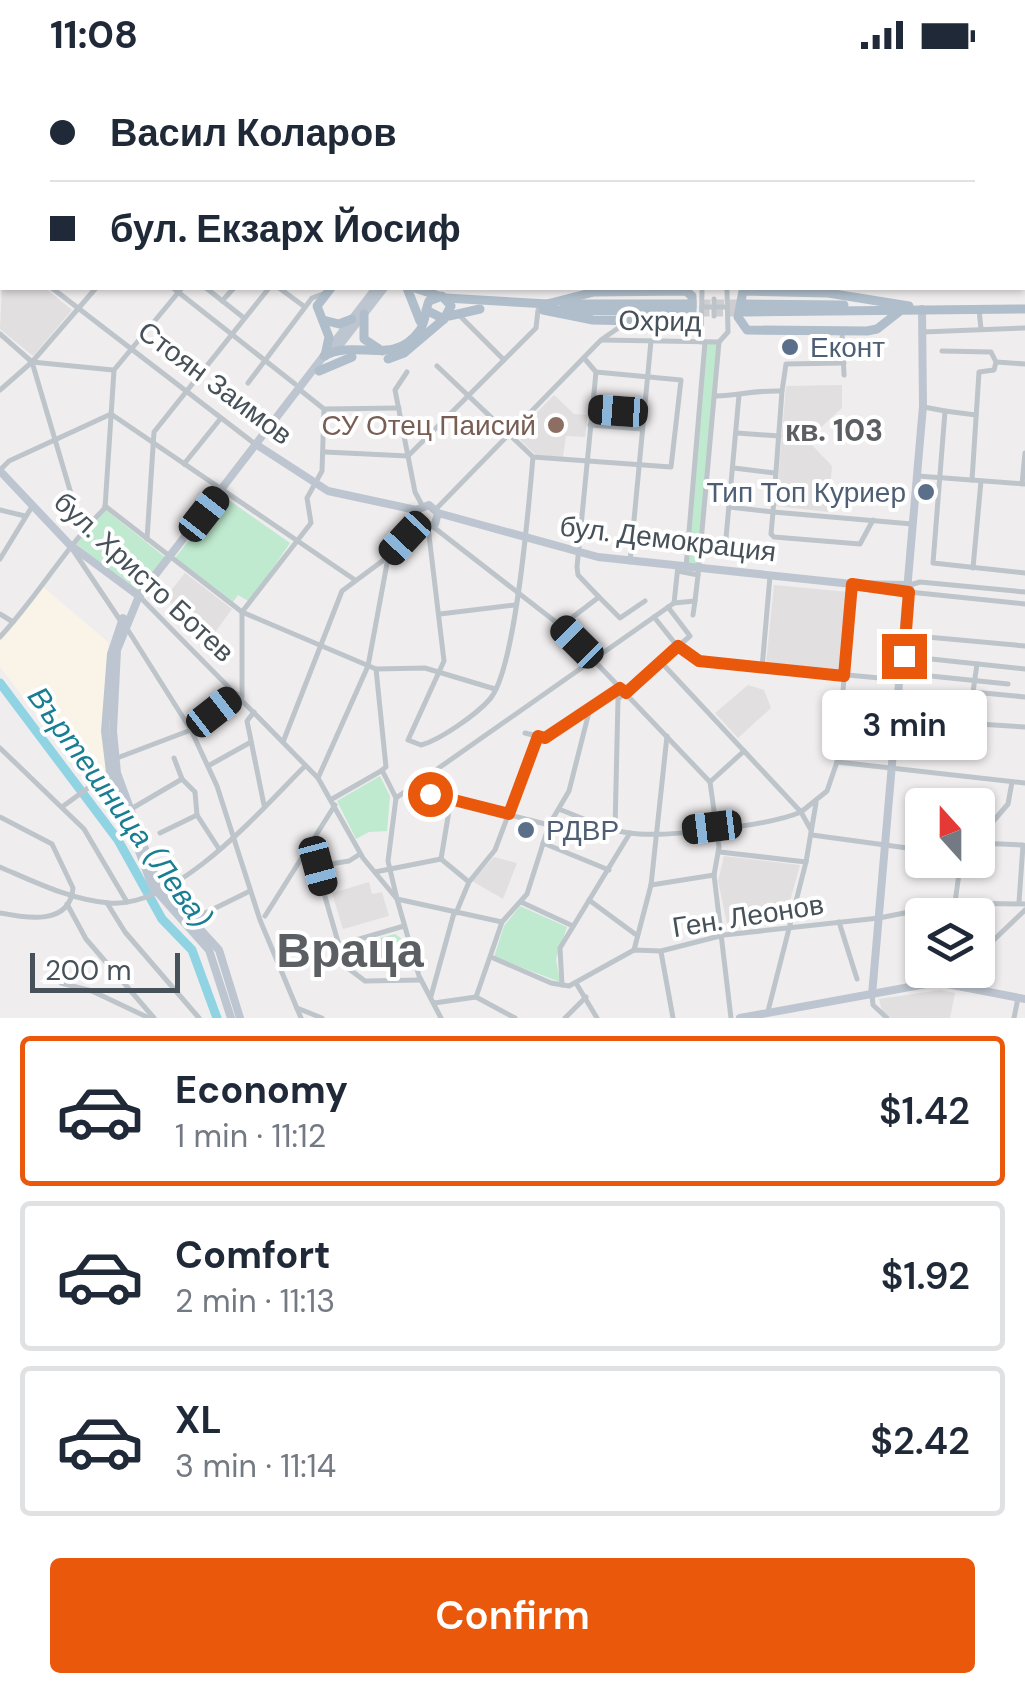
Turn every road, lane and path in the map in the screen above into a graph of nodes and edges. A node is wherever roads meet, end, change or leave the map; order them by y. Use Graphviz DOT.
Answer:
graph roads {
  1 [pos="55,290"];
  2 [pos="94,290"];
  3 [pos="177,290"];
  4 [pos="179,290"];
  5 [pos="209,290"];
  6 [pos="232,290"];
  7 [pos="266,290"];
  8 [pos="282,290"];
  9 [pos="329,290"];
  10 [pos="374,290"];
  11 [pos="382,290"];
  12 [pos="411,290"];
  13 [pos="412,290"];
  14 [pos="417,290"];
  15 [pos="727,290"];
  16 [pos="702,291"];
  17 [pos="443,297"];
  18 [pos="714,298"];
  19 [pos="222,300"];
  20 [pos="305,307"];
  21 [pos="702,307"];
  22 [pos="714,307"];
  23 [pos="79,308"];
  24 [pos="541,308"];
  25 [pos="688,308"];
  26 [pos="727,308"];
  27 [pos="904,308"];
  28 [pos="426,309"];
  29 [pos="979,309"];
  30 [pos="1025,309"];
  31 [pos="922,310"];
  32 [pos="862,311"];
  33 [pos="364,314"];
  34 [pos="714,316"];
  35 [pos="447,317"];
  36 [pos="461,317"];
  37 [pos="244,318"];
  38 [pos="320,319"];
  39 [pos="352,319"];
  40 [pos="593,320"];
  41 [pos="627,323"];
  42 [pos="1025,328"];
  43 [pos="421,329"];
  44 [pos="981,329"];
  45 [pos="867,330"];
  46 [pos="842,331"];
  47 [pos="923,332"];
  48 [pos="0,334"];
  49 [pos="232,334"];
  50 [pos="601,340"];
  51 [pos="651,341"];
  52 [pos="703,342"];
  53 [pos="718,342"];
  54 [pos="132,349"];
  55 [pos="395,350"];
  56 [pos="942,351"];
  57 [pos="330,354"];
  58 [pos="584,358"];
  59 [pos="504,360"];
  60 [pos="266,361"];
  61 [pos="32,362"];
  62 [pos="996,362"];
  63 [pos="844,363"];
  64 [pos="1025,364"];
  65 [pos="437,366"];
  66 [pos="114,370"];
  67 [pos="319,371"];
  68 [pos="407,372"];
  69 [pos="596,372"];
  70 [pos="844,375"];
  71 [pos="648,376"];
  72 [pos="248,382"];
  73 [pos="298,387"];
  74 [pos="0,390"];
  75 [pos="185,390"];
  76 [pos="782,391"];
  77 [pos="469,396"];
  78 [pos="716,396"];
  79 [pos="740,396"];
  80 [pos="924,406"];
  81 [pos="324,408"];
  82 [pos="399,408"];
  83 [pos="592,409"];
  84 [pos="946,411"];
  85 [pos="644,413"];
  86 [pos="110,414"];
  87 [pos="976,415"];
  88 [pos="220,418"];
  89 [pos="590,424"];
  90 [pos="643,429"];
  91 [pos="736,432"];
  92 [pos="509,434"];
  93 [pos="778,436"];
  94 [pos="150,441"];
  95 [pos="57,443"];
  96 [pos="257,446"];
  97 [pos="325,452"];
  98 [pos="1025,453"];
  99 [pos="408,456"];
  100 [pos="533,457"];
  101 [pos="586,462"];
  102 [pos="184,464"];
  103 [pos="640,467"];
  104 [pos="733,468"];
  105 [pos="0,471"];
  106 [pos="776,473"];
  107 [pos="918,476"];
  108 [pos="939,477"];
  109 [pos="972,480"];
  110 [pos="981,481"];
  111 [pos="314,484"];
  112 [pos="1024,484"];
  113 [pos="223,490"];
  114 [pos="72,497"];
  115 [pos="32,504"];
  116 [pos="105,506"];
  117 [pos="419,508"];
  118 [pos="729,508"];
  119 [pos="0,510"];
  120 [pos="437,511"];
  121 [pos="773,512"];
  122 [pos="24,516"];
  123 [pos="872,520"];
  124 [pos="915,525"];
  125 [pos="426,526"];
  126 [pos="147,539"];
  127 [pos="298,539"];
  128 [pos="527,541"];
  129 [pos="69,544"];
  130 [pos="726,550"];
  131 [pos="577,554"];
  132 [pos="170,556"];
  133 [pos="388,556"];
  134 [pos="0,559"];
  135 [pos="630,562"];
  136 [pos="681,568"];
  137 [pos="973,568"];
  138 [pos="698,572"];
  139 [pos="1025,573"];
  140 [pos="770,576"];
  141 [pos="355,580"];
  142 [pos="852,584"];
  143 [pos="909,588"];
  144 [pos="518,592"];
  145 [pos="1025,592"];
  146 [pos="139,596"];
  147 [pos="598,597"];
  148 [pos="645,601"];
  149 [pos="695,601"];
  150 [pos="1025,604"];
  151 [pos="515,605"];
  152 [pos="671,605"];
  153 [pos="242,612"];
  154 [pos="440,614"];
  155 [pos="693,615"];
  156 [pos="654,616"];
  157 [pos="2,618"];
  158 [pos="124,620"];
  159 [pos="14,622"];
  160 [pos="561,626"];
  161 [pos="905,635"];
  162 [pos="0,637"];
  163 [pos="321,645"];
  164 [pos="678,646"];
  165 [pos="1025,646"];
  166 [pos="904,656"];
  167 [pos="916,657"];
  168 [pos="593,659"];
  169 [pos="660,662"];
  170 [pos="977,664"];
  171 [pos="368,666"];
  172 [pos="762,668"];
  173 [pos="376,669"];
  174 [pos="1025,669"];
  175 [pos="440,674"];
  176 [pos="844,676"];
  177 [pos="974,679"];
  178 [pos="901,680"];
  179 [pos="1008,684"];
  180 [pos="495,689"];
  181 [pos="623,690"];
  182 [pos="973,692"];
  183 [pos="1025,696"];
  184 [pos="240,697"];
  185 [pos="254,712"];
  186 [pos="589,712"];
  187 [pos="898,719"];
  188 [pos="970,724"];
  189 [pos="1025,728"];
  190 [pos="191,730"];
  191 [pos="525,733"];
  192 [pos="667,734"];
  193 [pos="538,736"];
  194 [pos="251,742"];
  195 [pos="283,742"];
  196 [pos="2,750"];
  197 [pos="744,751"];
  198 [pos="0,758"];
  199 [pos="174,758"];
  200 [pos="114,759"];
  201 [pos="837,762"];
  202 [pos="208,766"];
  203 [pos="305,766"];
  204 [pos="893,769"];
  205 [pos="382,770"];
  206 [pos="110,772"];
  207 [pos="318,778"];
  208 [pos="182,779"];
  209 [pos="710,782"];
  210 [pos="1012,782"];
  211 [pos="1025,783"];
  212 [pos="409,789"];
  213 [pos="396,798"];
  214 [pos="451,799"];
  215 [pos="816,800"];
  216 [pos="333,802"];
  217 [pos="264,806"];
  218 [pos="62,807"];
  219 [pos="561,810"];
  220 [pos="129,811"];
  221 [pos="801,812"];
  222 [pos="509,814"];
  223 [pos="197,816"];
  224 [pos="0,817"];
  225 [pos="995,820"];
  226 [pos="549,825"];
  227 [pos="716,826"];
  228 [pos="614,829"];
  229 [pos="630,833"];
  230 [pos="811,833"];
  231 [pos="160,834"];
  232 [pos="657,834"];
  233 [pos="234,836"];
  234 [pos="995,842"];
  235 [pos="543,843"];
  236 [pos="886,843"];
  237 [pos="1024,845"];
  238 [pos="310,846"];
  239 [pos="905,847"];
  240 [pos="219,849"];
  241 [pos="719,852"];
  242 [pos="360,854"];
  243 [pos="441,859"];
  244 [pos="806,862"];
  245 [pos="318,866"];
  246 [pos="0,867"];
  247 [pos="390,869"];
  248 [pos="609,870"];
  249 [pos="374,872"];
  250 [pos="714,875"];
  251 [pos="469,882"];
  252 [pos="651,886"];
  253 [pos="250,891"];
  254 [pos="156,893"];
  255 [pos="74,895"];
  256 [pos="397,899"];
  257 [pos="589,900"];
  258 [pos="131,902"];
  259 [pos="522,902"];
  260 [pos="107,903"];
  261 [pos="995,903"];
  262 [pos="67,904"];
  263 [pos="1023,905"];
  264 [pos="456,911"];
  265 [pos="905,913"];
  266 [pos="0,914"];
  267 [pos="266,916"];
  268 [pos="879,918"];
  269 [pos="191,920"];
  270 [pos="502,922"];
  271 [pos="839,922"];
  272 [pos="790,924"];
  273 [pos="404,926"];
  274 [pos="573,926"];
  275 [pos="635,935"];
  276 [pos="724,935"];
  277 [pos="995,937"];
  278 [pos="340,945"];
  279 [pos="634,950"];
  280 [pos="660,951"];
  281 [pos="491,957"];
  282 [pos="857,979"];
  283 [pos="421,980"];
  284 [pos="62,983"];
  285 [pos="576,984"];
  286 [pos="562,985"];
  287 [pos="909,988"];
  288 [pos="974,988"];
  289 [pos="872,994"];
  290 [pos="476,997"];
  291 [pos="586,997"];
  292 [pos="1022,998"];
  293 [pos="434,1004"];
  294 [pos="297,1008"];
  295 [pos="797,1008"];
  296 [pos="768,1013"];
  297 [pos="879,1015"];
  298 [pos="316,1017"];
  299 [pos="151,1018"];
  300 [pos="199,1018"];
  301 [pos="231,1018"];
  302 [pos="240,1018"];
  303 [pos="301,1018"];
  304 [pos="431,1018"];
  305 [pos="441,1018"];
  306 [pos="515,1018"];
  307 [pos="565,1018"];
  308 [pos="597,1018"];
  309 [pos="672,1018"];
  310 [pos="731,1018"];
  311 [pos="740,1018"];
  312 [pos="801,1018"];
  313 [pos="888,1018"];
  314 [pos="1014,1018"];
  1 -- 23 [label="street, Стоян Заимов"];
  2 -- 23 [label="street"];
  3 -- 54 [label="street"];
  4 -- 49 [label="street"];
  5 -- 19 [label="street"];
  6 -- 19 [label="street"];
  7 -- 37 [label="street"];
  8 -- 20 [label="street"];
  9 -- 20 [label="street"];
  9 -- 38 [label="main road"];
  10 -- 39 [label="street"];
  11 -- 33 [label="street"];
  12 -- 43 [label="main road"];
  13 -- 28 [label="main road"];
  14 -- 17 [label="main road"];
  15 -- 26 [label="street"];
  16 -- 21 [label="street"];
  17 -- 24 [label="main road"];
  17 -- 28 [label="main road"];
  17 -- 35 [label="main road"];
  18 -- 22 [label="street"];
  19 -- 37 [label="street"];
  20 -- 60 [label="street"];
  21 -- 22 [label="street"];
  21 -- 52 [label="street"];
  22 -- 26 [label="street"];
  22 -- 34 [label="street"];
  23 -- 54 [label="street, Стоян Заимов"];
  23 -- 61 [label="street"];
  24 -- 25 [label="main road"];
  24 -- 35 [label="main road"];
  24 -- 40 [label="main road"];
  24 -- 41 [label="main road"];
  24 -- 59 [label="street"];
  26 -- 53 [label="street"];
  27 -- 31 [label="main road"];
  27 -- 32 [label="main road"];
  27 -- 32 [label="main road"];
  27 -- 45 [label="main road"];
  27 -- 46 [label="main road"];
  28 -- 35 [label="main road"];
  28 -- 43 [label="main road"];
  29 -- 30 [label="main road"];
  29 -- 31 [label="main road"];
  29 -- 44 [label="street"];
  31 -- 47 [label="street"];
  32 -- 45 [label="main road"];
  33 -- 55 [label="main road"];
  33 -- 57 [label="street"];
  35 -- 67 [label="main road"];
  36 -- 59 [label="street"];
  37 -- 49 [label="street"];
  38 -- 39 [label="main road"];
  38 -- 57 [label="main road"];
  39 -- 57 [label="street"];
  40 -- 41 [label="main road"];
  40 -- 50 [label="street"];
  41 -- 50 [label="street"];
  42 -- 44 [label="street"];
  43 -- 55 [label="main road"];
  44 -- 47 [label="street"];
  45 -- 46 [label="main road"];
  46 -- 63 [label="street"];
  47 -- 80 [label="street"];
  48 -- 61 [label="street"];
  49 -- 60 [label="street"];
  49 -- 75 [label="street"];
  50 -- 51 [label="street, Охрид"];
  50 -- 58 [label="street"];
  51 -- 52 [label="street, Охрид"];
  51 -- 71 [label="street"];
  52 -- 53 [label="street, Охрид"];
  52 -- 136 [label="street"];
  53 -- 78 [label="street"];
  54 -- 66 [label="street"];
  54 -- 75 [label="street, Стоян Заимов"];
  55 -- 57 [label="main road"];
  56 -- 62 [label="street"];
  57 -- 67 [label="street"];
  57 -- 73 [label="street"];
  58 -- 69 [label="street"];
  58 -- 92 [label="street"];
  59 -- 77 [label="street"];
  60 -- 72 [label="street"];
  60 -- 73 [label="street"];
  61 -- 66 [label="street"];
  61 -- 74 [label="street"];
  61 -- 95 [label="street"];
  62 -- 64 [label="street"];
  62 -- 87 [label="street"];
  63 -- 70 [label="street"];
  63 -- 76 [label="street"];
  65 -- 77 [label="street"];
  66 -- 86 [label="street"];
  67 -- 73 [label="street"];
  68 -- 82 [label="street"];
  69 -- 71 [label="street"];
  69 -- 83 [label="street"];
  71 -- 85 [label="street"];
  71 -- 103 [label="street"];
  73 -- 81 [label="street"];
  73 -- 96 [label="street"];
  75 -- 88 [label="street, Стоян Заимов"];
  75 -- 94 [label="street"];
  76 -- 79 [label="street"];
  76 -- 93 [label="street"];
  77 -- 92 [label="street"];
  77 -- 99 [label="street"];
  78 -- 79 [label="street"];
  78 -- 138 [label="street"];
  79 -- 91 [label="street"];
  80 -- 84 [label="street"];
  80 -- 107 [label="street"];
  81 -- 82 [label="street"];
  81 -- 97 [label="street"];
  82 -- 99 [label="street"];
  83 -- 85 [label="street"];
  83 -- 89 [label="street"];
  84 -- 87 [label="street"];
  84 -- 108 [label="street"];
  85 -- 90 [label="street"];
  86 -- 94 [label="street"];
  86 -- 95 [label="street"];
  86 -- 116 [label="street"];
  87 -- 109 [label="street"];
  88 -- 96 [label="street, Стоян Заимов"];
  88 -- 102 [label="street"];
  89 -- 90 [label="street"];
  89 -- 101 [label="street"];
  90 -- 103 [label="street"];
  91 -- 93 [label="street"];
  91 -- 104 [label="street"];
  92 -- 100 [label="street"];
  92 -- 120 [label="street"];
  93 -- 106 [label="street"];
  94 -- 102 [label="street"];
  94 -- 126 [label="street"];
  95 -- 105 [label="street"];
  95 -- 114 [label="street"];
  96 -- 111 [label="street, Стоян Заимов"];
  96 -- 113 [label="street"];
  97 -- 99 [label="street"];
  97 -- 111 [label="street"];
  98 -- 112 [label="street"];
  99 -- 117 [label="street"];
  100 -- 101 [label="street"];
  100 -- 128 [label="street"];
  101 -- 103 [label="street"];
  101 -- 131 [label="street"];
  102 -- 113 [label="street"];
  103 -- 135 [label="street"];
  104 -- 106 [label="street"];
  104 -- 118 [label="street"];
  105 -- 115 [label="street, бул. Христо Ботев"];
  106 -- 121 [label="street"];
  107 -- 108 [label="street"];
  107 -- 124 [label="street"];
  108 -- 109 [label="street"];
  108 -- 137 [label="street"];
  109 -- 110 [label="street"];
  110 -- 112 [label="street"];
  110 -- 137 [label="street"];
  111 -- 117 [label="street, Стоян Заимов"];
  111 -- 127 [label="street"];
  113 -- 127 [label="street"];
  113 -- 132 [label="street"];
  115 -- 122 [label="street"];
  115 -- 129 [label="street, бул. Христо Ботев"];
  116 -- 126 [label="street"];
  116 -- 129 [label="street"];
  117 -- 120 [label="street, бул. Демокрация"];
  117 -- 125 [label="street"];
  118 -- 121 [label="street"];
  118 -- 130 [label="street"];
  119 -- 122 [label="street"];
  120 -- 125 [label="street"];
  120 -- 128 [label="street, бул. Демокрация"];
  121 -- 123 [label="street"];
  121 -- 123 [label="street"];
  122 -- 134 [label="street"];
  123 -- 124 [label="street"];
  124 -- 143 [label="street"];
  125 -- 133 [label="street"];
  125 -- 144 [label="street"];
  125 -- 154 [label="street"];
  126 -- 132 [label="street"];
  127 -- 141 [label="street"];
  127 -- 153 [label="street"];
  128 -- 131 [label="street, бул. Демокрация"];
  128 -- 144 [label="street"];
  129 -- 146 [label="street, бул. Христо Ботев"];
  129 -- 158 [label="street"];
  129 -- 159 [label="street"];
  131 -- 135 [label="street, бул. Демокрация"];
  131 -- 147 [label="street"];
  132 -- 146 [label="street"];
  132 -- 153 [label="street"];
  133 -- 141 [label="street"];
  133 -- 171 [label="street"];
  135 -- 136 [label="street, бул. Демокрация"];
  136 -- 138 [label="street, бул. Демокрация"];
  136 -- 152 [label="street"];
  137 -- 139 [label="street"];
  138 -- 140 [label="street, бул. Демокрация"];
  138 -- 149 [label="street"];
  140 -- 142 [label="street, бул. Демокрация"];
  140 -- 172 [label="street"];
  141 -- 163 [label="street"];
  142 -- 143 [label="street, бул. Демокрация"];
  142 -- 176 [label="street"];
  143 -- 145 [label="street, бул. Демокрация"];
  143 -- 150 [label="street, бул. Демокрация"];
  143 -- 161 [label="street"];
  144 -- 151 [label="street"];
  144 -- 160 [label="street"];
  146 -- 158 [label="street"];
  146 -- 184 [label="street, бул. Христо Ботев"];
  147 -- 148 [label="street"];
  147 -- 160 [label="street"];
  149 -- 152 [label="street"];
  149 -- 155 [label="street"];
  151 -- 154 [label="street"];
  151 -- 180 [label="street"];
  152 -- 156 [label="street"];
  152 -- 164 [label="street"];
  153 -- 163 [label="street"];
  153 -- 184 [label="street"];
  154 -- 175 [label="street"];
  156 -- 164 [label="street"];
  156 -- 168 [label="street"];
  157 -- 159 [label="street"];
  158 -- 190 [label="street"];
  158 -- 200 [label="street"];
  158 -- 206 [label="street"];
  159 -- 162 [label="street"];
  160 -- 168 [label="street"];
  161 -- 165 [label="street"];
  161 -- 166 [label="street"];
  163 -- 171 [label="street"];
  163 -- 195 [label="street"];
  164 -- 169 [label="street"];
  164 -- 172 [label="street"];
  166 -- 167 [label="street"];
  166 -- 178 [label="street"];
  167 -- 170 [label="street"];
  167 -- 177 [label="street"];
  168 -- 181 [label="street"];
  168 -- 212 [label="street"];
  169 -- 181 [label="street"];
  169 -- 197 [label="street"];
  170 -- 174 [label="street"];
  170 -- 177 [label="street"];
  171 -- 173 [label="street"];
  171 -- 207 [label="street"];
  172 -- 176 [label="street"];
  173 -- 175 [label="street"];
  173 -- 205 [label="street"];
  175 -- 180 [label="street"];
  175 -- 180 [label="street"];
  176 -- 178 [label="street"];
  176 -- 201 [label="street"];
  177 -- 179 [label="street"];
  177 -- 182 [label="street"];
  178 -- 187 [label="street"];
  181 -- 186 [label="street"];
  181 -- 192 [label="street"];
  181 -- 228 [label="street"];
  182 -- 183 [label="street"];
  182 -- 188 [label="street"];
  184 -- 185 [label="street, бул. Христо Ботев"];
  184 -- 190 [label="street"];
  185 -- 194 [label="street"];
  185 -- 195 [label="street, бул. Христо Ботев"];
  186 -- 193 [label="street"];
  186 -- 219 [label="street"];
  187 -- 188 [label="street"];
  187 -- 204 [label="street"];
  188 -- 189 [label="street"];
  190 -- 200 [label="street"];
  190 -- 202 [label="street"];
  191 -- 193 [label="street"];
  192 -- 209 [label="street"];
  192 -- 232 [label="street"];
  193 -- 222 [label="street"];
  194 -- 202 [label="street"];
  194 -- 217 [label="street"];
  195 -- 203 [label="street, бул. Христо Ботев"];
  196 -- 198 [label="street"];
  196 -- 218 [label="street"];
  197 -- 209 [label="street"];
  197 -- 221 [label="street"];
  199 -- 208 [label="street"];
  200 -- 220 [label="street"];
  201 -- 204 [label="street"];
  201 -- 215 [label="street"];
  202 -- 233 [label="street"];
  203 -- 207 [label="street, бул. Христо Ботев"];
  203 -- 217 [label="street"];
  204 -- 210 [label="street"];
  204 -- 236 [label="street"];
  205 -- 213 [label="street"];
  205 -- 216 [label="street"];
  206 -- 218 [label="street"];
  206 -- 254 [label="street"];
  207 -- 216 [label="street, бул. Христо Ботев"];
  208 -- 220 [label="street"];
  208 -- 223 [label="street"];
  209 -- 227 [label="street"];
  210 -- 211 [label="street"];
  210 -- 225 [label="street"];
  212 -- 213 [label="street"];
  212 -- 214 [label="street"];
  213 -- 247 [label="street"];
  214 -- 222 [label="street"];
  214 -- 243 [label="street"];
  215 -- 221 [label="street"];
  215 -- 230 [label="street"];
  216 -- 238 [label="street"];
  216 -- 242 [label="street, бул. Христо Ботев"];
  217 -- 233 [label="street"];
  218 -- 258 [label="street"];
  219 -- 226 [label="street"];
  219 -- 228 [label="street"];
  220 -- 254 [label="street"];
  221 -- 227 [label="street"];
  221 -- 230 [label="street"];
  222 -- 226 [label="street"];
  222 -- 251 [label="street"];
  223 -- 231 [label="street"];
  223 -- 240 [label="street"];
  224 -- 255 [label="street"];
  226 -- 235 [label="street"];
  227 -- 232 [label="street"];
  227 -- 241 [label="street"];
  228 -- 229 [label="street"];
  229 -- 232 [label="street"];
  229 -- 248 [label="street"];
  230 -- 236 [label="street"];
  230 -- 244 [label="street"];
  232 -- 252 [label="street"];
  233 -- 240 [label="street"];
  233 -- 253 [label="street"];
  234 -- 237 [label="street"];
  235 -- 248 [label="street"];
  235 -- 259 [label="street"];
  236 -- 239 [label="street"];
  236 -- 268 [label="street"];
  237 -- 263 [label="street"];
  238 -- 245 [label="street"];
  238 -- 267 [label="street"];
  240 -- 254 [label="street"];
  241 -- 244 [label="street"];
  241 -- 250 [label="street"];
  242 -- 245 [label="street"];
  242 -- 249 [label="street, бул. Христо Ботев"];
  243 -- 247 [label="street"];
  243 -- 251 [label="street"];
  244 -- 272 [label="street"];
  245 -- 278 [label="street"];
  246 -- 255 [label="street"];
  247 -- 249 [label="street"];
  247 -- 256 [label="street"];
  248 -- 257 [label="street"];
  249 -- 256 [label="street, бул. Христо Ботев"];
  250 -- 252 [label="street"];
  250 -- 276 [label="street"];
  251 -- 264 [label="street"];
  252 -- 275 [label="street"];
  253 -- 269 [label="street"];
  253 -- 294 [label="street"];
  254 -- 258 [label="street"];
  254 -- 269 [label="street"];
  254 -- 301 [label="street"];
  255 -- 260 [label="street"];
  255 -- 262 [label="street"];
  256 -- 264 [label="street"];
  256 -- 273 [label="street, бул. Христо Ботев"];
  257 -- 274 [label="street"];
  257 -- 275 [label="street"];
  258 -- 260 [label="street"];
  259 -- 270 [label="street"];
  259 -- 274 [label="street"];
  260 -- 300 [label="street"];
  261 -- 263 [label="street, Ген. Леонов"];
  262 -- 266 [label="street"];
  262 -- 299 [label="street"];
  263 -- 277 [label="street"];
  264 -- 270 [label="street"];
  264 -- 293 [label="street"];
  265 -- 268 [label="street, Ген. Леонов"];
  268 -- 271 [label="street, Ген. Леонов"];
  268 -- 289 [label="street"];
  269 -- 302 [label="street"];
  270 -- 281 [label="street"];
  271 -- 272 [label="street, Ген. Леонов"];
  271 -- 282 [label="street"];
  272 -- 276 [label="street, Ген. Леонов"];
  272 -- 296 [label="street"];
  273 -- 278 [label="street"];
  273 -- 283 [label="street, бул. Христо Ботев"];
  274 -- 286 [label="street"];
  275 -- 279 [label="street"];
  276 -- 280 [label="street, Ген. Леонов"];
  276 -- 310 [label="street"];
  278 -- 283 [label="street"];
  279 -- 280 [label="street, Ген. Леонов"];
  279 -- 285 [label="street"];
  280 -- 309 [label="street"];
  281 -- 286 [label="street"];
  281 -- 290 [label="street"];
  283 -- 293 [label="street, бул. Христо Ботев"];
  284 -- 299 [label="street"];
  285 -- 286 [label="street"];
  285 -- 291 [label="street"];
  287 -- 289 [label="street"];
  288 -- 292 [label="street"];
  289 -- 295 [label="street"];
  289 -- 297 [label="street"];
  290 -- 293 [label="street"];
  290 -- 306 [label="street"];
  291 -- 307 [label="street"];
  291 -- 308 [label="street"];
  292 -- 314 [label="street"];
  293 -- 304 [label="street"];
  293 -- 305 [label="street, бул. Христо Ботев"];
  294 -- 298 [label="street"];
  294 -- 303 [label="street"];
  295 -- 296 [label="street"];
  295 -- 312 [label="street"];
  296 -- 311 [label="street"];
  297 -- 313 [label="street"];
}
